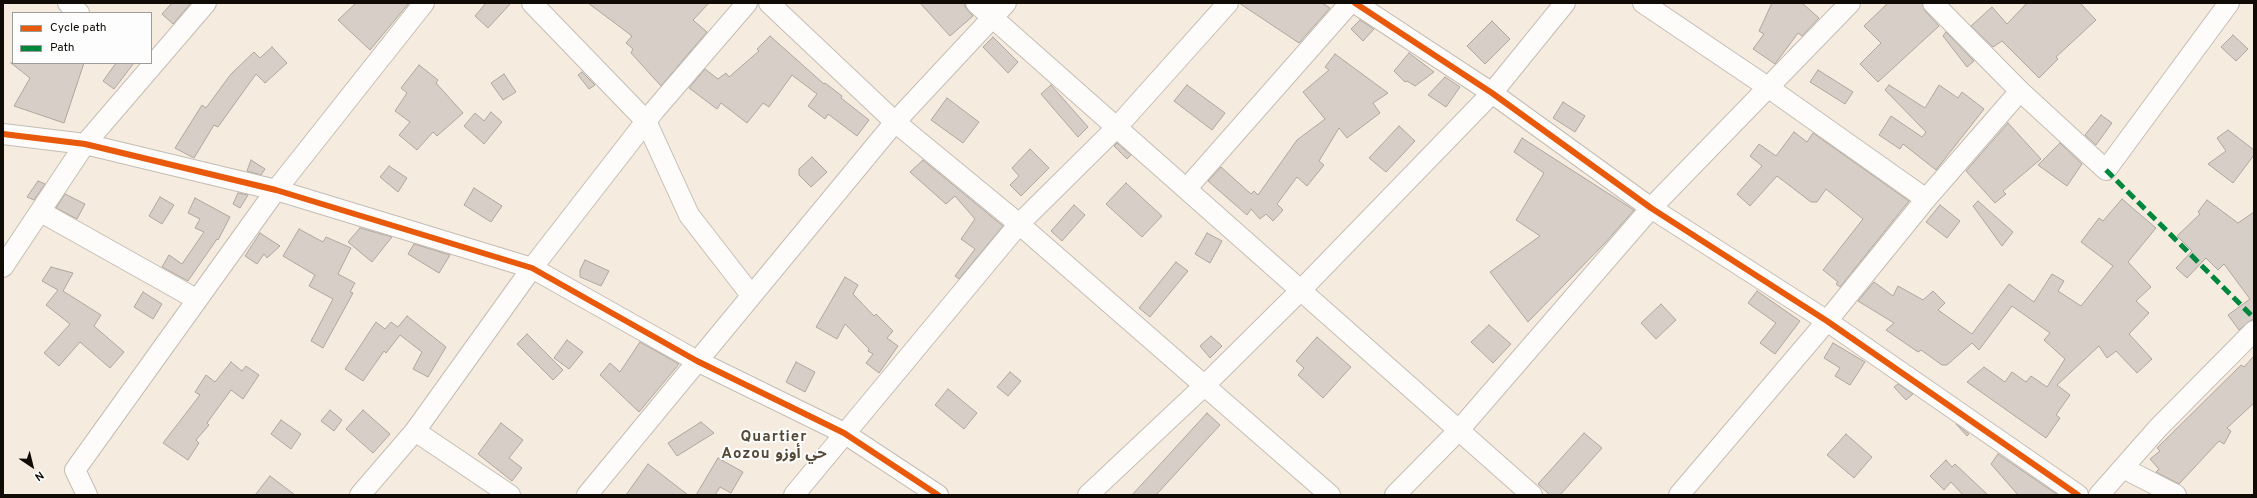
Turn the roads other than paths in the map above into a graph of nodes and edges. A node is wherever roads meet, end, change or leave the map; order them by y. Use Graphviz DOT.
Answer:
graph roads {
  1 [pos="68,3"];
  2 [pos="206,3"];
  3 [pos="424,3"];
  4 [pos="532,3"];
  5 [pos="747,3"];
  6 [pos="769,3"];
  7 [pos="976,3"];
  8 [pos="1006,3"];
  9 [pos="1228,3"];
  10 [pos="1350,3"];
  11 [pos="1355,3"];
  12 [pos="1565,3"];
  13 [pos="1643,3"];
  14 [pos="1850,3"];
  15 [pos="1933,3"];
  16 [pos="2229,3"];
  17 [pos="78,12"];
  18 [pos="993,18"];
  19 [pos="152,57"];
  20 [pos="140,69"];
  21 [pos="1769,88"];
  22 [pos="2020,91"];
  23 [pos="1492,93"];
  24 [pos="646,121"];
  25 [pos="895,122"];
  26 [pos="1117,127"];
  27 [pos="3,134"];
  28 [pos="84,144"];
  29 [pos="1187,188"];
  30 [pos="276,190"];
  31 [pos="1926,199"];
  32 [pos="1651,208"];
  33 [pos="41,212"];
  34 [pos="1019,224"];
  35 [pos="3,267"];
  36 [pos="532,268"];
  37 [pos="1301,290"];
  38 [pos="751,295"];
  39 [pos="196,299"];
  40 [pos="1827,321"];
  41 [pos="2254,331"];
  42 [pos="696,361"];
  43 [pos="1204,386"];
  44 [pos="1458,430"];
  45 [pos="415,431"];
  46 [pos="844,433"];
  47 [pos="2123,468"];
  48 [pos="87,495"];
  49 [pos="360,495"];
  50 [pos="510,495"];
  51 [pos="587,495"];
  52 [pos="794,495"];
  53 [pos="938,495"];
  54 [pos="1088,495"];
  55 [pos="1330,495"];
  56 [pos="1395,495"];
  57 [pos="1532,495"];
  58 [pos="1679,495"];
  59 [pos="2078,495"];
  60 [pos="2099,495"];
  61 [pos="2176,495"];
  1 -- 17 [label="street"];
  2 -- 19 [label="street"];
  3 -- 30 [label="street"];
  4 -- 24 [label="street"];
  5 -- 24 [label="street"];
  6 -- 25 [label="street"];
  7 -- 18 [label="street"];
  8 -- 18 [label="street"];
  9 -- 26 [label="street"];
  10 -- 29 [label="street"];
  11 -- 23 [label="street"];
  12 -- 23 [label="street"];
  13 -- 21 [label="street"];
  14 -- 21 [label="street"];
  15 -- 22 [label="street"];
  16 -- 22 [label="street"];
  18 -- 25 [label="street"];
  18 -- 26 [label="street"];
  20 -- 28 [label="street"];
  21 -- 31 [label="street"];
  21 -- 32 [label="street"];
  22 -- 31 [label="street"];
  23 -- 32 [label="street"];
  23 -- 37 [label="street"];
  24 -- 36 [label="street"];
  24 -- 38 [label="street"];
  25 -- 34 [label="street"];
  25 -- 38 [label="street"];
  26 -- 29 [label="street"];
  26 -- 34 [label="street"];
  27 -- 28 [label="street"];
  28 -- 30 [label="street"];
  28 -- 33 [label="street"];
  29 -- 37 [label="street"];
  30 -- 36 [label="street"];
  30 -- 39 [label="street"];
  31 -- 40 [label="street"];
  32 -- 40 [label="street"];
  32 -- 44 [label="street"];
  33 -- 35 [label="street"];
  33 -- 39 [label="street"];
  34 -- 43 [label="street"];
  34 -- 46 [label="street"];
  36 -- 42 [label="street"];
  36 -- 45 [label="street"];
  37 -- 43 [label="street"];
  37 -- 44 [label="street"];
  38 -- 42 [label="street"];
  39 -- 48 [label="street"];
  40 -- 58 [label="street"];
  40 -- 59 [label="street"];
  41 -- 47 [label="street"];
  42 -- 46 [label="street"];
  42 -- 51 [label="street"];
  43 -- 54 [label="street"];
  43 -- 55 [label="street"];
  44 -- 56 [label="street"];
  44 -- 57 [label="street"];
  45 -- 49 [label="street"];
  45 -- 50 [label="street"];
  46 -- 52 [label="street"];
  46 -- 53 [label="street"];
  47 -- 60 [label="street"];
  47 -- 61 [label="street"];
}
